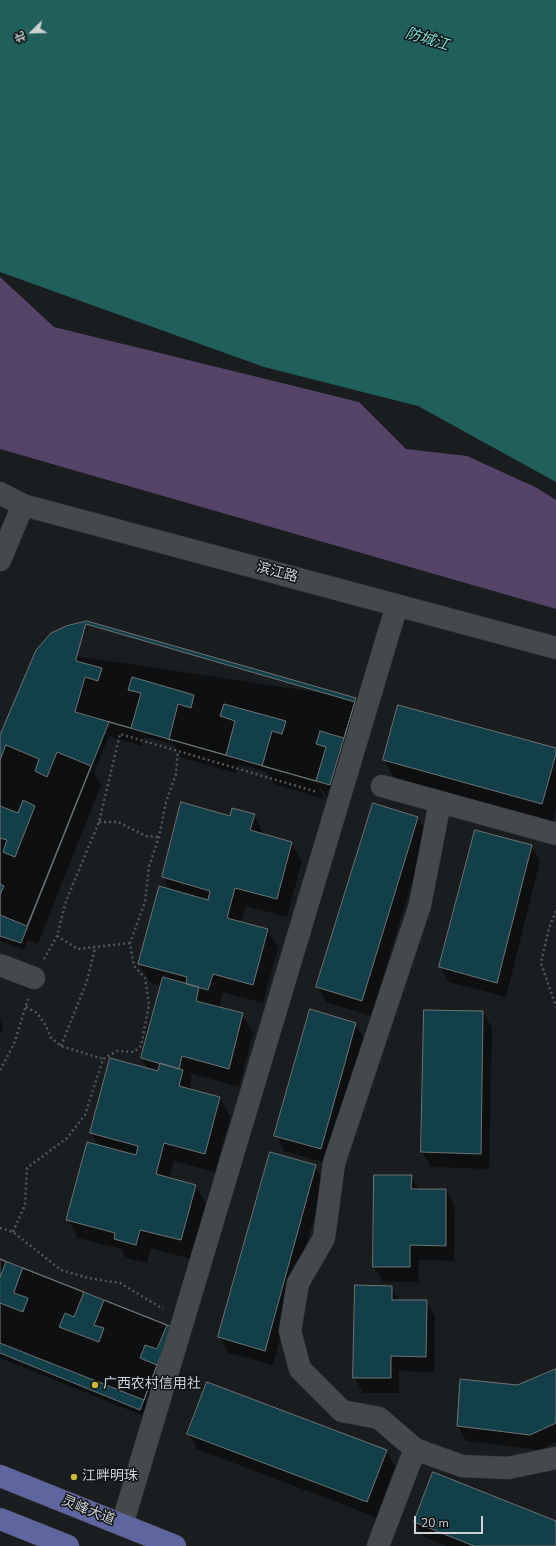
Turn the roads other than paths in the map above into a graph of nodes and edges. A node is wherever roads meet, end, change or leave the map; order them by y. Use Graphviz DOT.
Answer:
graph roads {
  1 [pos="0,493"];
  2 [pos="23,505"];
  3 [pos="0,560"];
  4 [pos="397,605"];
  5 [pos="556,648"];
  6 [pos="382,786"];
  7 [pos="440,802"];
  8 [pos="556,834"];
  9 [pos="0,965"];
  10 [pos="34,978"];
  11 [pos="415,1450"];
  12 [pos="556,1458"];
  13 [pos="0,1476"];
  14 [pos="0,1519"];
  15 [pos="122,1525"];
  16 [pos="68,1546"];
  17 [pos="175,1546"];
  18 [pos="378,1546"];
  1 -- 2 [label="street, 滨江路"];
  2 -- 3 [label="street"];
  2 -- 4 [label="street, 滨江路"];
  4 -- 5 [label="street, 滨江路"];
  4 -- 15 [label="street"];
  6 -- 7 [label="street"];
  7 -- 8 [label="street"];
  7 -- 11 [label="street"];
  9 -- 10 [label="street"];
  11 -- 12 [label="street"];
  11 -- 18 [label="street"];
  13 -- 15 [label="main road, 灵峰大道"];
  14 -- 16 [label="main road"];
  15 -- 17 [label="main road, 灵峰大道"];
}
